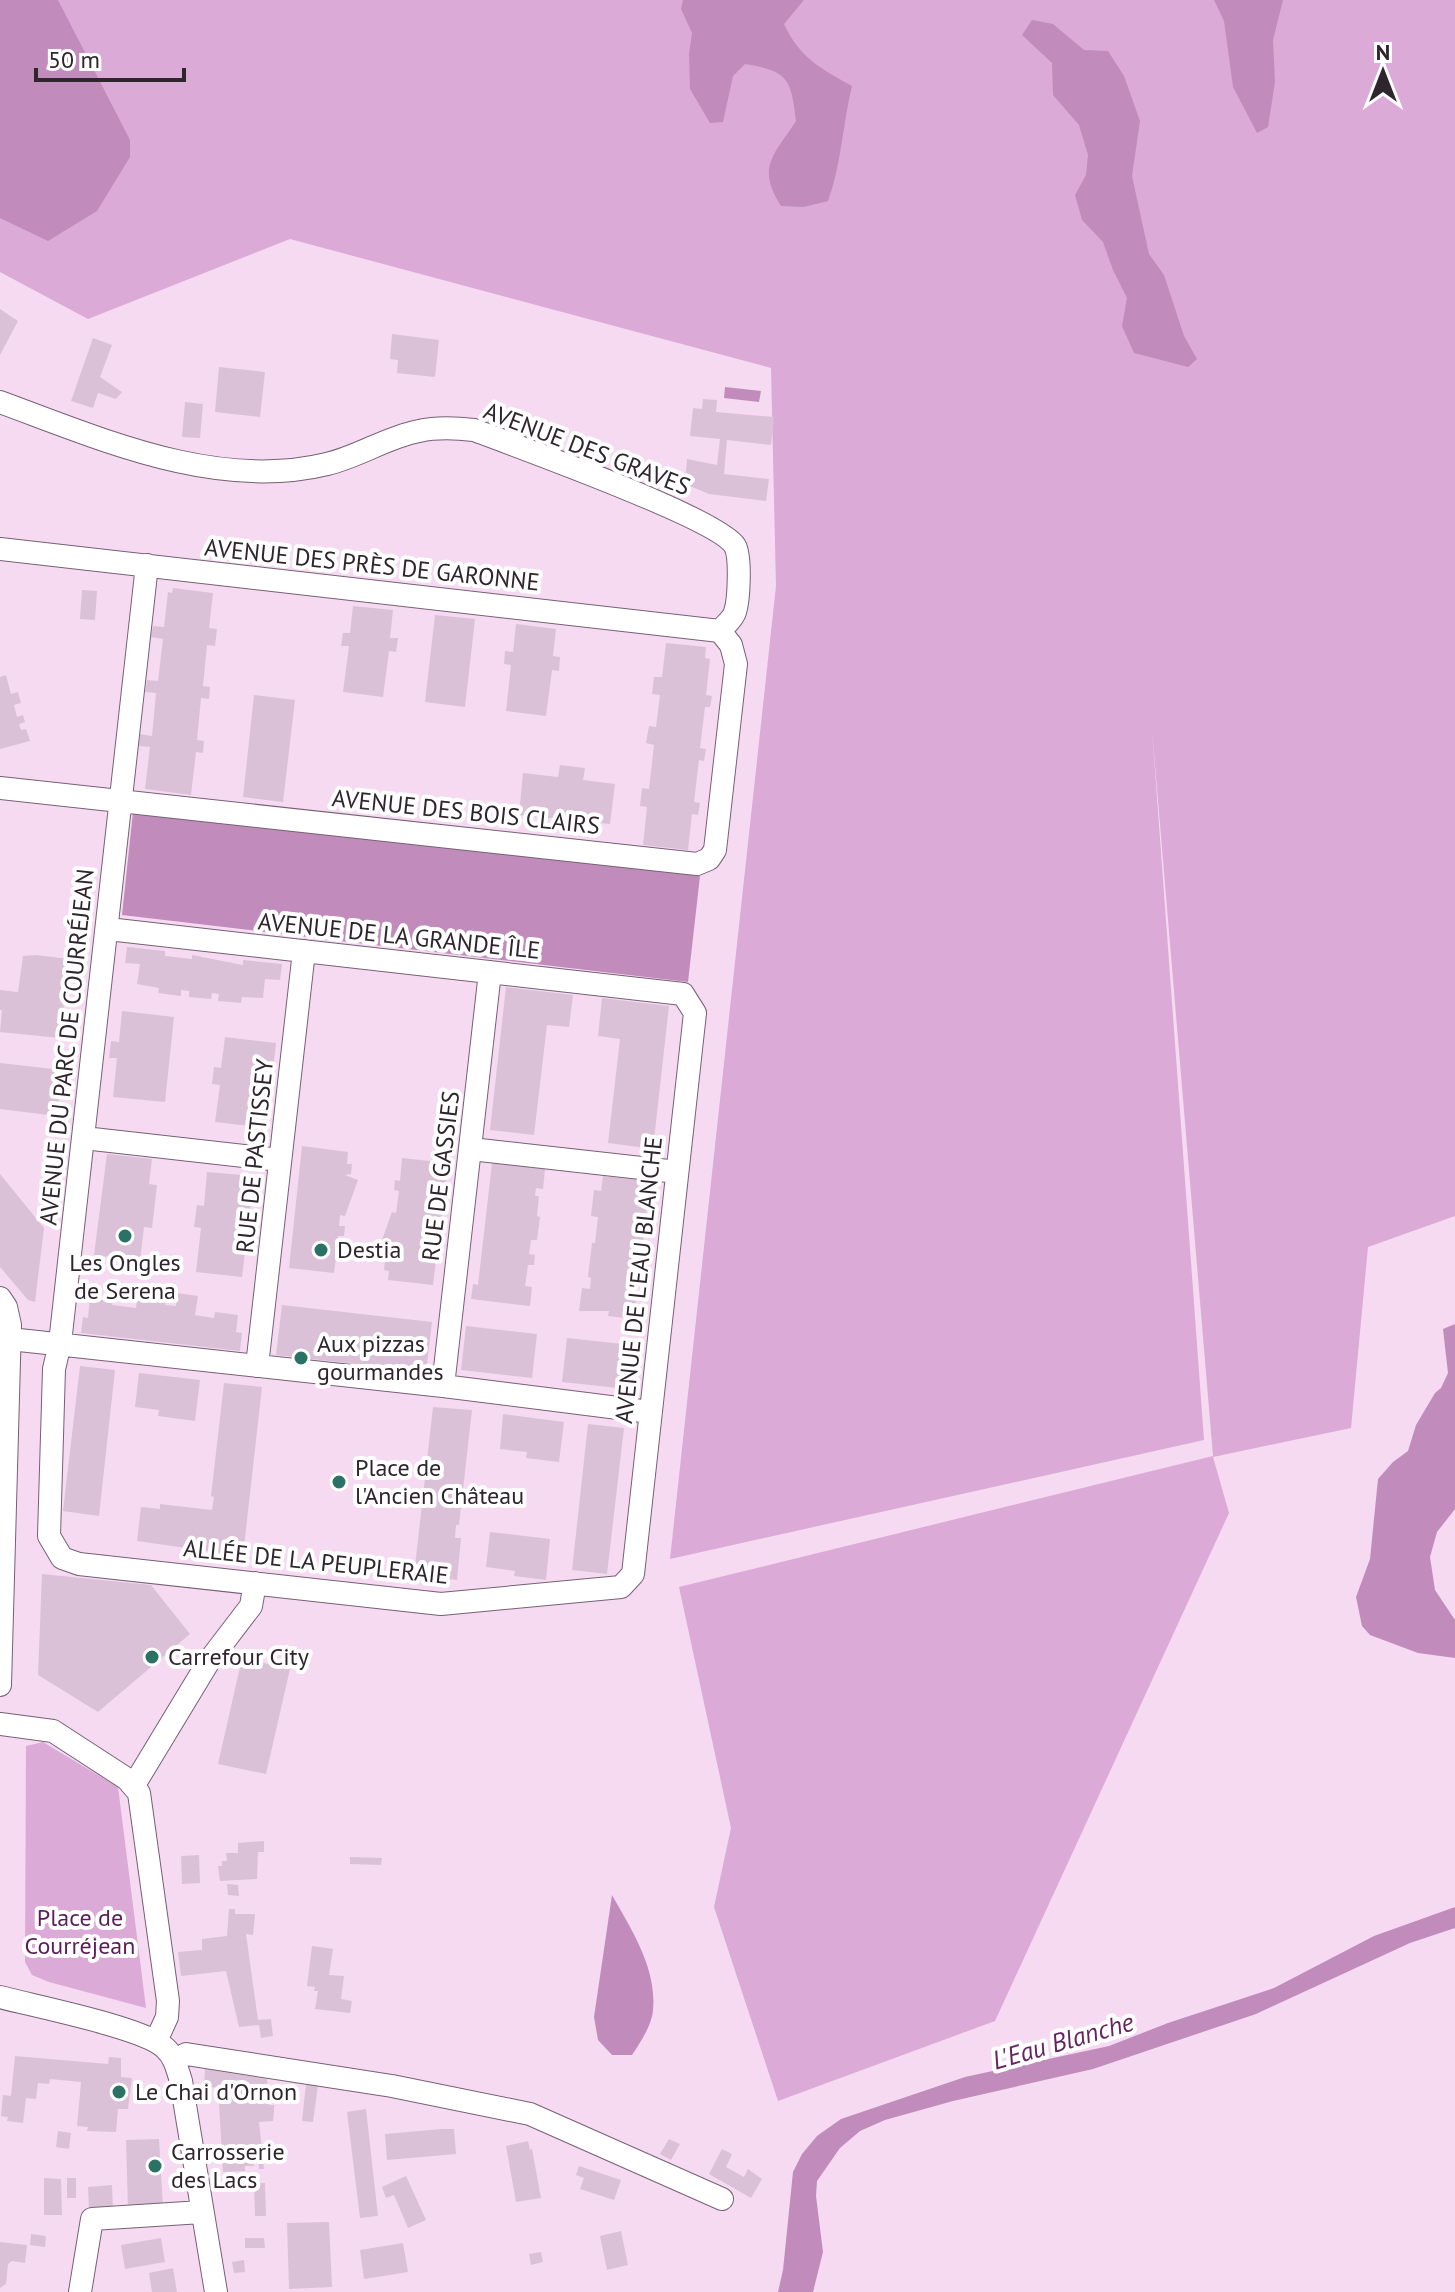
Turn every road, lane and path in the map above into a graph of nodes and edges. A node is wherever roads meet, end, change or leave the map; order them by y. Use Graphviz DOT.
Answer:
graph roads {
  1 [pos="0,402"];
  2 [pos="0,549"];
  3 [pos="147,565"];
  4 [pos="726,638"];
  5 [pos="0,788"];
  6 [pos="121,801"];
  7 [pos="108,929"];
  8 [pos="304,951"];
  9 [pos="490,972"];
  10 [pos="683,994"];
  11 [pos="84,1138"];
  12 [pos="471,1149"];
  13 [pos="280,1160"];
  14 [pos="677,1172"];
  15 [pos="0,1298"];
  16 [pos="5,1335"];
  17 [pos="60,1343"];
  18 [pos="257,1366"];
  19 [pos="443,1386"];
  20 [pos="650,1412"];
  21 [pos="49,1536"];
  22 [pos="633,1574"];
  23 [pos="255,1583"];
  24 [pos="0,1685"];
  25 [pos="0,1724"];
  26 [pos="134,1785"];
  27 [pos="0,1997"];
  28 [pos="156,2041"];
  29 [pos="175,2061"];
  30 [pos="722,2199"];
  31 [pos="202,2212"];
  32 [pos="80,2292"];
  33 [pos="216,2292"];
  1 -- 4 [label="street, AVENUE DES GRAVES"];
  2 -- 3 [label="street, AVENUE DES PRÈS DE GARONNE"];
  3 -- 4 [label="street, AVENUE DES PRÈS DE GARONNE"];
  3 -- 6 [label="street, AVENUE DU PARC DE COURRÉJEAN"];
  4 -- 6 [label="street, AVENUE DES BOIS CLAIRS"];
  5 -- 6 [label="street, AVENUE DES BOIS CLAIRS"];
  6 -- 7 [label="street, AVENUE DU PARC DE COURRÉJEAN"];
  7 -- 8 [label="street, AVENUE DE LA GRANDE ÎLE"];
  7 -- 11 [label="street, AVENUE DU PARC DE COURRÉJEAN"];
  8 -- 9 [label="street, AVENUE DE LA GRANDE ÎLE"];
  8 -- 13 [label="street, RUE DE PASTISSEY"];
  9 -- 10 [label="street, AVENUE DE LA GRANDE ÎLE"];
  9 -- 12 [label="street, RUE DE GASSIES"];
  10 -- 14 [label="street, AVENUE DE L'EAU BLANCHE"];
  11 -- 13 [label="street"];
  11 -- 17 [label="street, AVENUE DU PARC DE COURRÉJEAN"];
  12 -- 14 [label="street"];
  12 -- 19 [label="street, RUE DE GASSIES"];
  13 -- 18 [label="street, RUE DE PASTISSEY"];
  14 -- 20 [label="street, AVENUE DE L'EAU BLANCHE"];
  15 -- 16 [label="street"];
  16 -- 17 [label="street"];
  16 -- 24 [label="street"];
  17 -- 18 [label="street"];
  17 -- 21 [label="street, AVENUE DU PARC DE COURRÉJEAN"];
  18 -- 19 [label="street"];
  19 -- 20 [label="street"];
  20 -- 22 [label="street, AVENUE DE L'EAU BLANCHE"];
  21 -- 23 [label="street, ALLÉE DE LA PEUPLERAIE"];
  22 -- 23 [label="street, ALLÉE DE LA PEUPLERAIE"];
  23 -- 26 [label="street"];
  25 -- 26 [label="street"];
  26 -- 28 [label="street"];
  27 -- 28 [label="street"];
  28 -- 29 [label="street"];
  29 -- 30 [label="street"];
  29 -- 31 [label="street"];
  31 -- 32 [label="street"];
  31 -- 33 [label="street"];
}
